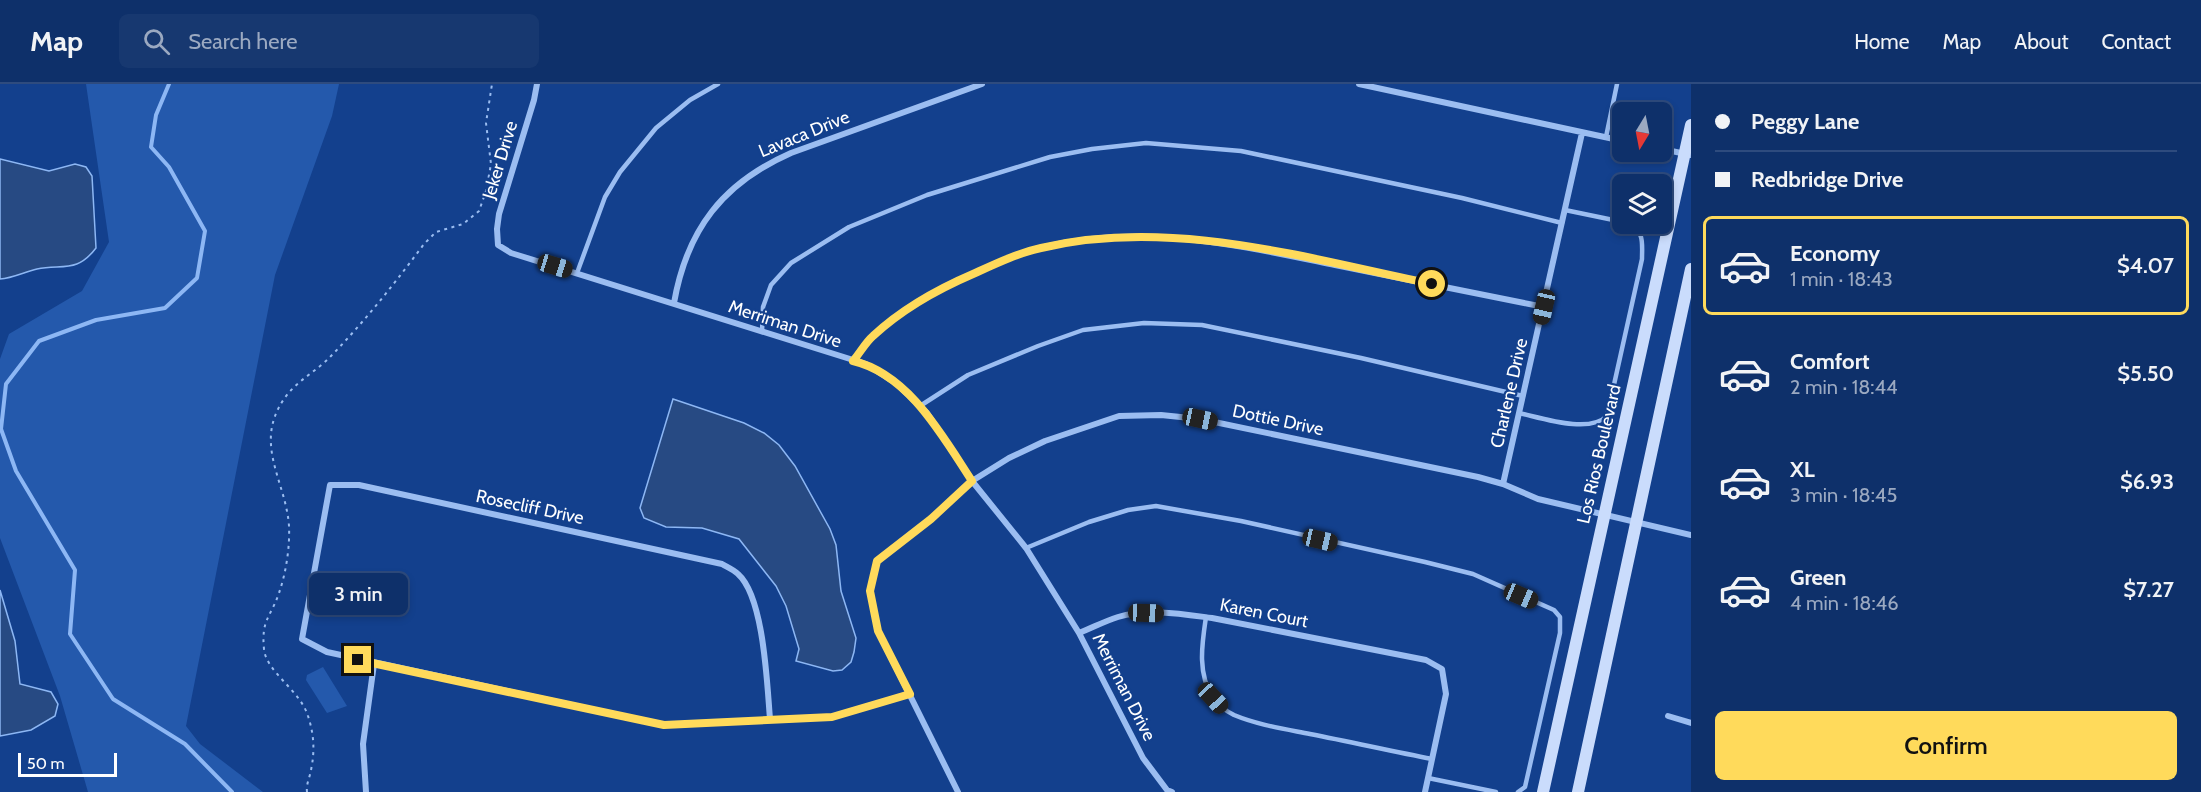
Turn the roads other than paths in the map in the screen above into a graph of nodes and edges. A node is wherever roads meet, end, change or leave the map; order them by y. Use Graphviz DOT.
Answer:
graph roads {
  1 [pos="537,84"];
  2 [pos="718,84"];
  3 [pos="982,84"];
  4 [pos="1359,84"];
  5 [pos="1617,84"];
  6 [pos="1691,125"];
  7 [pos="1582,133"];
  8 [pos="1606,137"];
  9 [pos="1612,138"];
  10 [pos="1672,151"];
  11 [pos="1688,154"];
  12 [pos="1565,210"];
  13 [pos="1612,220"];
  14 [pos="1562,223"];
  15 [pos="1640,234"];
  16 [pos="498,245"];
  17 [pos="1691,269"];
  18 [pos="576,273"];
  19 [pos="674,303"];
  20 [pos="1544,307"];
  21 [pos="762,332"];
  22 [pos="853,361"];
  23 [pos="1523,396"];
  24 [pos="920,406"];
  25 [pos="1519,413"];
  26 [pos="972,481"];
  27 [pos="1503,484"];
  28 [pos="1603,515"];
  29 [pos="1635,523"];
  30 [pos="1691,535"];
  31 [pos="1026,548"];
  32 [pos="1206,617"];
  33 [pos="1079,633"];
  34 [pos="374,664"];
  35 [pos="910,694"];
  36 [pos="1668,716"];
  37 [pos="770,719"];
  38 [pos="1691,723"];
  39 [pos="1432,759"];
  40 [pos="1428,778"];
  41 [pos="1168,791"];
  42 [pos="366,792"];
  43 [pos="958,792"];
  44 [pos="1425,792"];
  45 [pos="1496,792"];
  46 [pos="1518,792"];
  47 [pos="1543,792"];
  48 [pos="1578,792"];
  1 -- 16 [label="street, Jeker Drive"];
  2 -- 18 [label="lane"];
  3 -- 19 [label="street, Lavaca Drive"];
  4 -- 7 [label="street"];
  5 -- 8 [label="lane"];
  6 -- 11 [label="main road, Los Rios Boulevard"];
  7 -- 8 [label="street"];
  7 -- 12 [label="street, Charlene Drive"];
  8 -- 9 [label="street"];
  10 -- 11 [label="street"];
  11 -- 28 [label="main road, Los Rios Boulevard"];
  12 -- 13 [label="lane"];
  12 -- 14 [label="street, Charlene Drive"];
  14 -- 20 [label="street, Charlene Drive"];
  14 -- 21 [label="lane"];
  15 -- 25 [label="lane"];
  16 -- 18 [label="street, Merriman Drive"];
  17 -- 29 [label="main road"];
  18 -- 19 [label="street, Merriman Drive"];
  19 -- 21 [label="street, Merriman Drive"];
  20 -- 22 [label="street"];
  20 -- 23 [label="street, Charlene Drive"];
  21 -- 22 [label="street, Merriman Drive"];
  22 -- 24 [label="street, Merriman Drive"];
  23 -- 24 [label="lane"];
  23 -- 25 [label="street, Charlene Drive"];
  24 -- 26 [label="street, Merriman Drive"];
  25 -- 27 [label="street, Charlene Drive"];
  26 -- 27 [label="street, Dottie Drive"];
  26 -- 31 [label="street, Merriman Drive"];
  26 -- 35 [label="street, Dottie Drive"];
  27 -- 28 [label="street, Dottie Drive"];
  28 -- 29 [label="street, Dottie Drive"];
  28 -- 47 [label="main road, Los Rios Boulevard"];
  29 -- 30 [label="street, Dottie Drive"];
  29 -- 48 [label="main road"];
  31 -- 33 [label="street, Merriman Drive"];
  31 -- 46 [label="lane"];
  32 -- 33 [label="street, Karen Court"];
  32 -- 39 [label="lane"];
  32 -- 39 [label="street, Karen Court"];
  33 -- 41 [label="street, Merriman Drive"];
  34 -- 37 [label="street"];
  34 -- 37 [label="street, Rosecliff Drive"];
  34 -- 42 [label="street"];
  35 -- 37 [label="street"];
  35 -- 43 [label="street"];
  36 -- 38 [label="street"];
  39 -- 40 [label="street"];
  40 -- 44 [label="street"];
  40 -- 45 [label="lane"];
}
